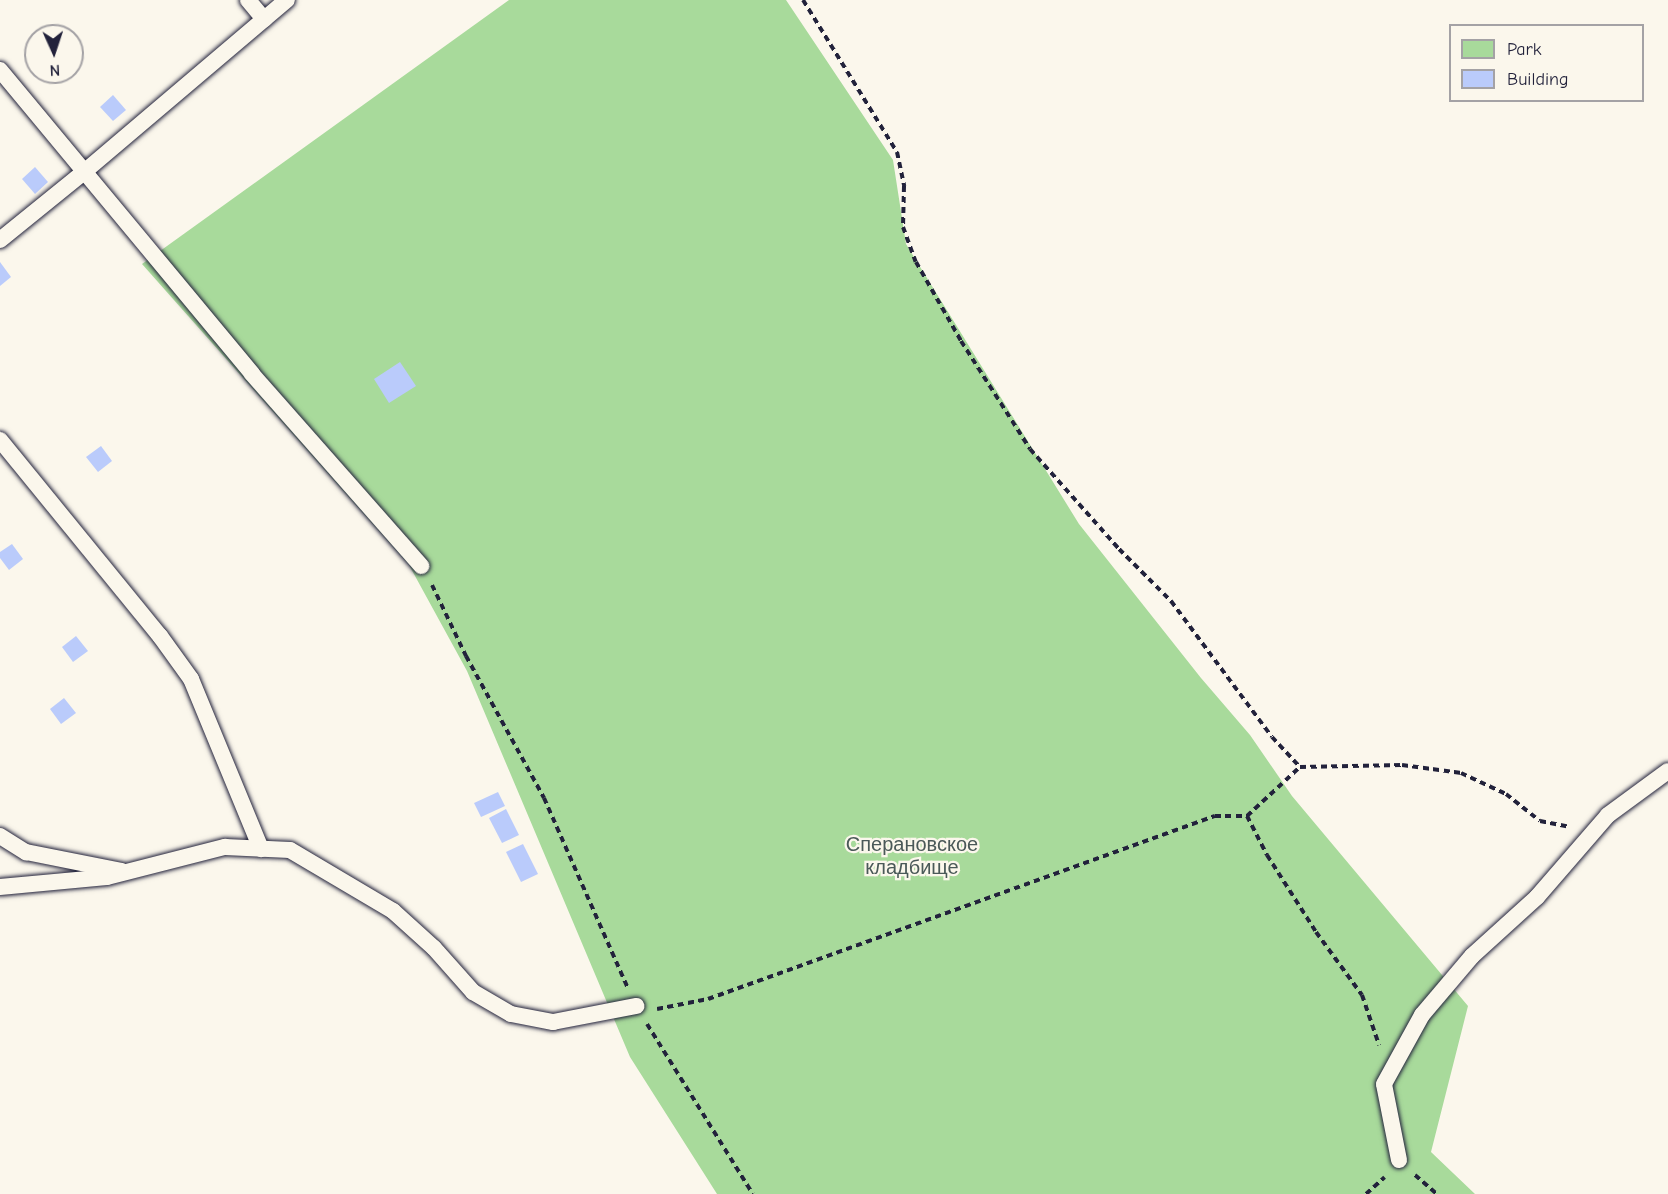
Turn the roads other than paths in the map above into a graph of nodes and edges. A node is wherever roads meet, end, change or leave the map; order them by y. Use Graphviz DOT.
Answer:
graph roads {
  1 [pos="248,0"];
  2 [pos="287,0"];
  3 [pos="264,19"];
  4 [pos="0,70"];
  5 [pos="84,172"];
  6 [pos="0,240"];
  7 [pos="0,440"];
  8 [pos="421,566"];
  9 [pos="1668,771"];
  10 [pos="0,836"];
  11 [pos="261,849"];
  12 [pos="128,872"];
  13 [pos="0,887"];
  14 [pos="636,1006"];
  15 [pos="1399,1160"];
  1 -- 3 [label="lane"];
  2 -- 3 [label="lane"];
  3 -- 5 [label="lane"];
  4 -- 5 [label="lane"];
  5 -- 6 [label="lane"];
  5 -- 8 [label="lane"];
  7 -- 11 [label="lane"];
  9 -- 15 [label="lane"];
  10 -- 12 [label="lane"];
  11 -- 12 [label="lane"];
  11 -- 14 [label="lane"];
  12 -- 13 [label="lane"];
}
